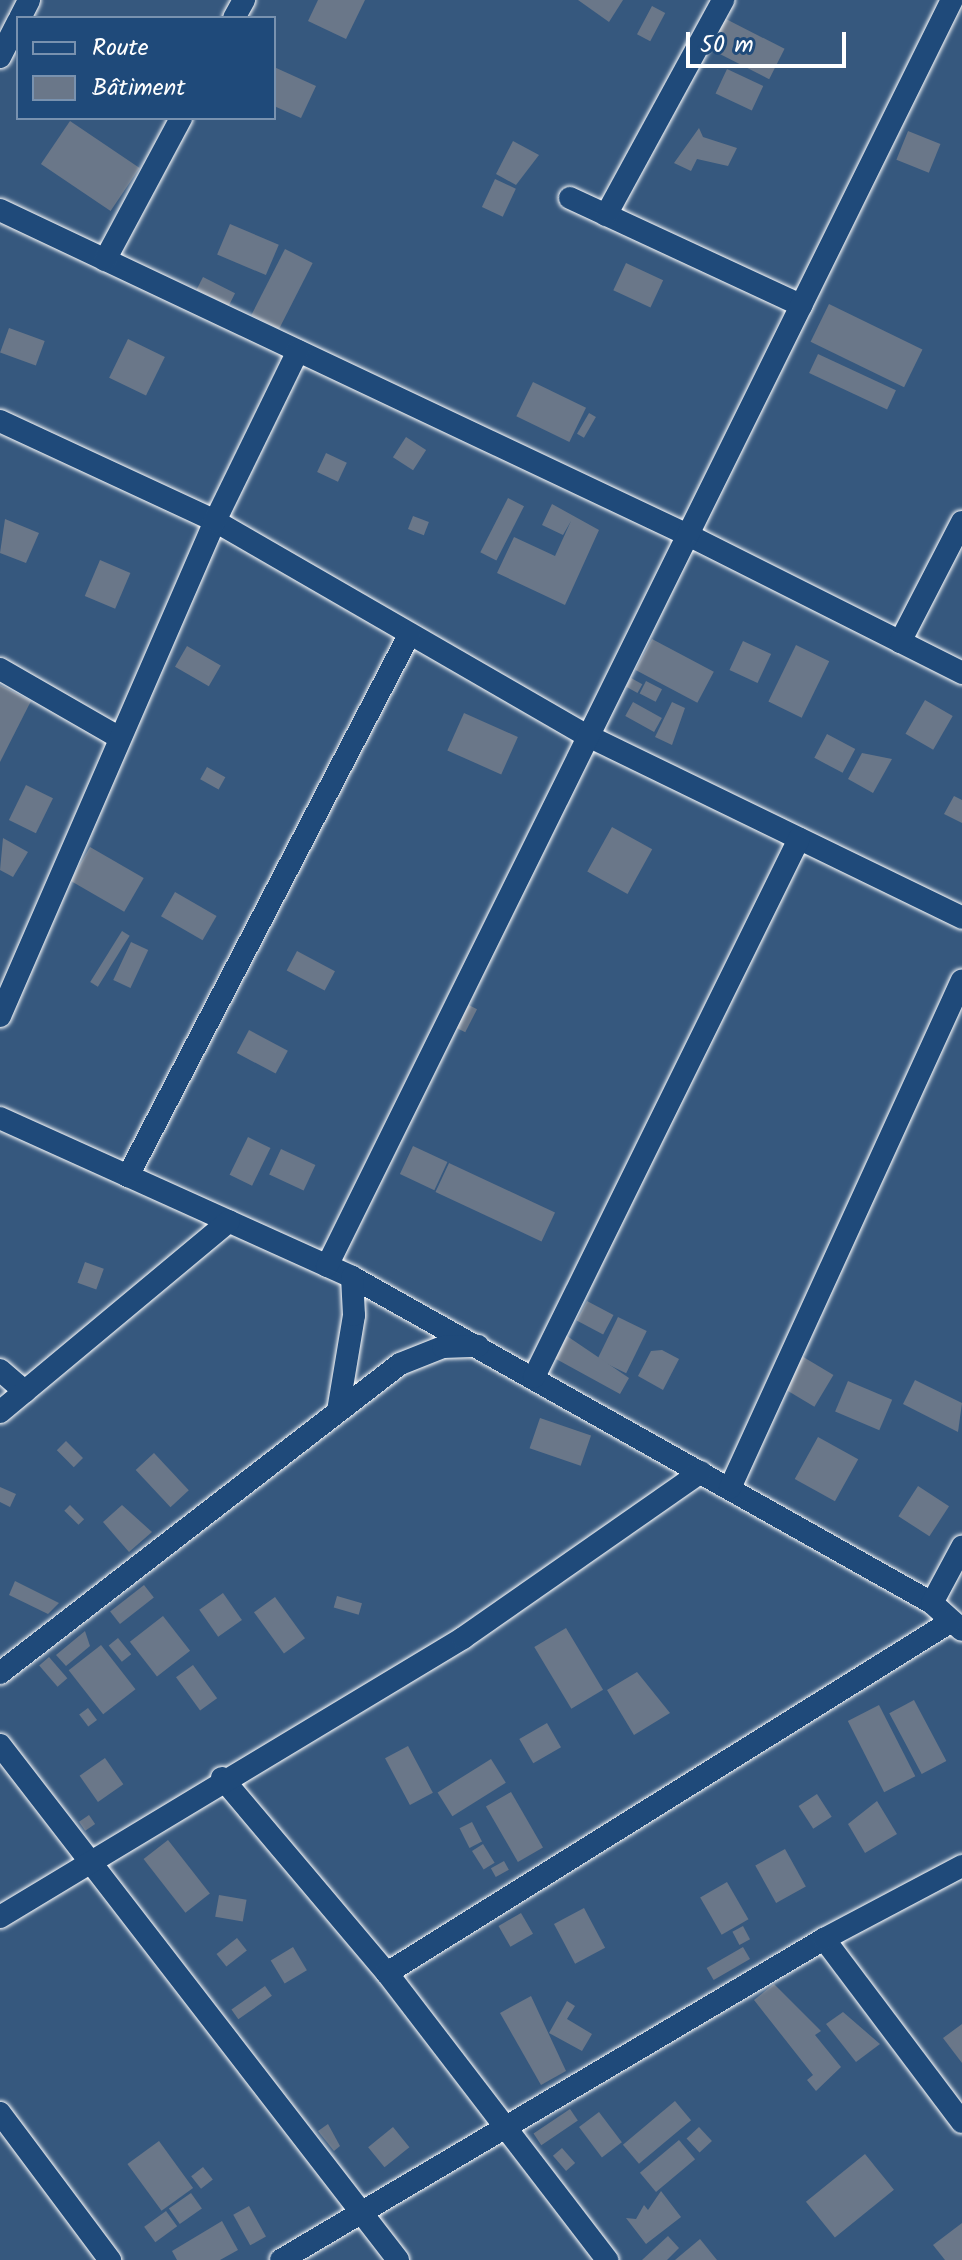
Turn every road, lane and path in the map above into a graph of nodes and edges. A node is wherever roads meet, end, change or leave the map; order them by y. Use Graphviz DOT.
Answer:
graph roads {
  1 [pos="723,0"];
  2 [pos="952,0"];
  3 [pos="16,26"];
  4 [pos="0,57"];
  5 [pos="180,120"];
  6 [pos="570,198"];
  7 [pos="0,210"];
  8 [pos="606,215"];
  9 [pos="105,260"];
  10 [pos="801,305"];
  11 [pos="298,351"];
  12 [pos="0,421"];
  13 [pos="215,521"];
  14 [pos="962,522"];
  15 [pos="688,535"];
  16 [pos="409,635"];
  17 [pos="900,642"];
  18 [pos="0,669"];
  19 [pos="962,673"];
  20 [pos="588,736"];
  21 [pos="120,738"];
  22 [pos="799,839"];
  23 [pos="962,918"];
  24 [pos="962,980"];
  25 [pos="0,1016"];
  26 [pos="0,1118"];
  27 [pos="128,1176"];
  28 [pos="229,1221"];
  29 [pos="327,1266"];
  30 [pos="352,1277"];
  31 [pos="480,1346"];
  32 [pos="0,1370"];
  33 [pos="534,1377"];
  34 [pos="25,1392"];
  35 [pos="338,1411"];
  36 [pos="0,1412"];
  37 [pos="701,1472"];
  38 [pos="730,1488"];
  39 [pos="962,1547"];
  40 [pos="932,1603"];
  41 [pos="956,1626"];
  42 [pos="0,1673"];
  43 [pos="0,1745"];
  44 [pos="222,1778"];
  45 [pos="86,1863"];
  46 [pos="962,1866"];
  47 [pos="0,1917"];
  48 [pos="824,1939"];
  49 [pos="387,1973"];
  50 [pos="0,2113"];
  51 [pos="962,2122"];
  52 [pos="503,2125"];
  53 [pos="362,2215"];
  54 [pos="110,2260"];
  55 [pos="281,2260"];
  56 [pos="398,2260"];
  57 [pos="607,2260"];
  1 -- 8 [label="street"];
  2 -- 10 [label="street"];
  3 -- 4 [label="street"];
  5 -- 9 [label="street"];
  6 -- 8 [label="street"];
  7 -- 9 [label="street"];
  8 -- 10 [label="street"];
  9 -- 11 [label="street"];
  10 -- 15 [label="street"];
  11 -- 13 [label="street"];
  11 -- 15 [label="street"];
  12 -- 13 [label="street"];
  13 -- 16 [label="street"];
  13 -- 21 [label="street"];
  14 -- 17 [label="street"];
  15 -- 17 [label="street"];
  15 -- 20 [label="street"];
  16 -- 20 [label="street"];
  16 -- 27 [label="street"];
  17 -- 19 [label="street"];
  18 -- 21 [label="street"];
  20 -- 22 [label="street"];
  20 -- 29 [label="street"];
  21 -- 25 [label="street"];
  22 -- 23 [label="street"];
  22 -- 33 [label="street"];
  24 -- 38 [label="street"];
  26 -- 27 [label="street"];
  27 -- 28 [label="street"];
  28 -- 29 [label="street"];
  28 -- 34 [label="street"];
  29 -- 30 [label="street"];
  30 -- 31 [label="street"];
  30 -- 35 [label="street"];
  31 -- 33 [label="street"];
  31 -- 35 [label="street"];
  32 -- 34 [label="street"];
  33 -- 37 [label="street"];
  34 -- 36 [label="street"];
  35 -- 42 [label="street"];
  37 -- 38 [label="street"];
  37 -- 44 [label="street"];
  38 -- 40 [label="street"];
  39 -- 40 [label="street"];
  40 -- 41 [label="street"];
  41 -- 49 [label="street"];
  43 -- 45 [label="street"];
  44 -- 45 [label="street"];
  44 -- 49 [label="street"];
  45 -- 47 [label="street"];
  45 -- 53 [label="street"];
  46 -- 48 [label="street"];
  48 -- 51 [label="street"];
  48 -- 52 [label="street"];
  49 -- 52 [label="street"];
  50 -- 54 [label="street"];
  52 -- 53 [label="street"];
  52 -- 57 [label="street"];
  53 -- 55 [label="street"];
  53 -- 56 [label="street"];
}
